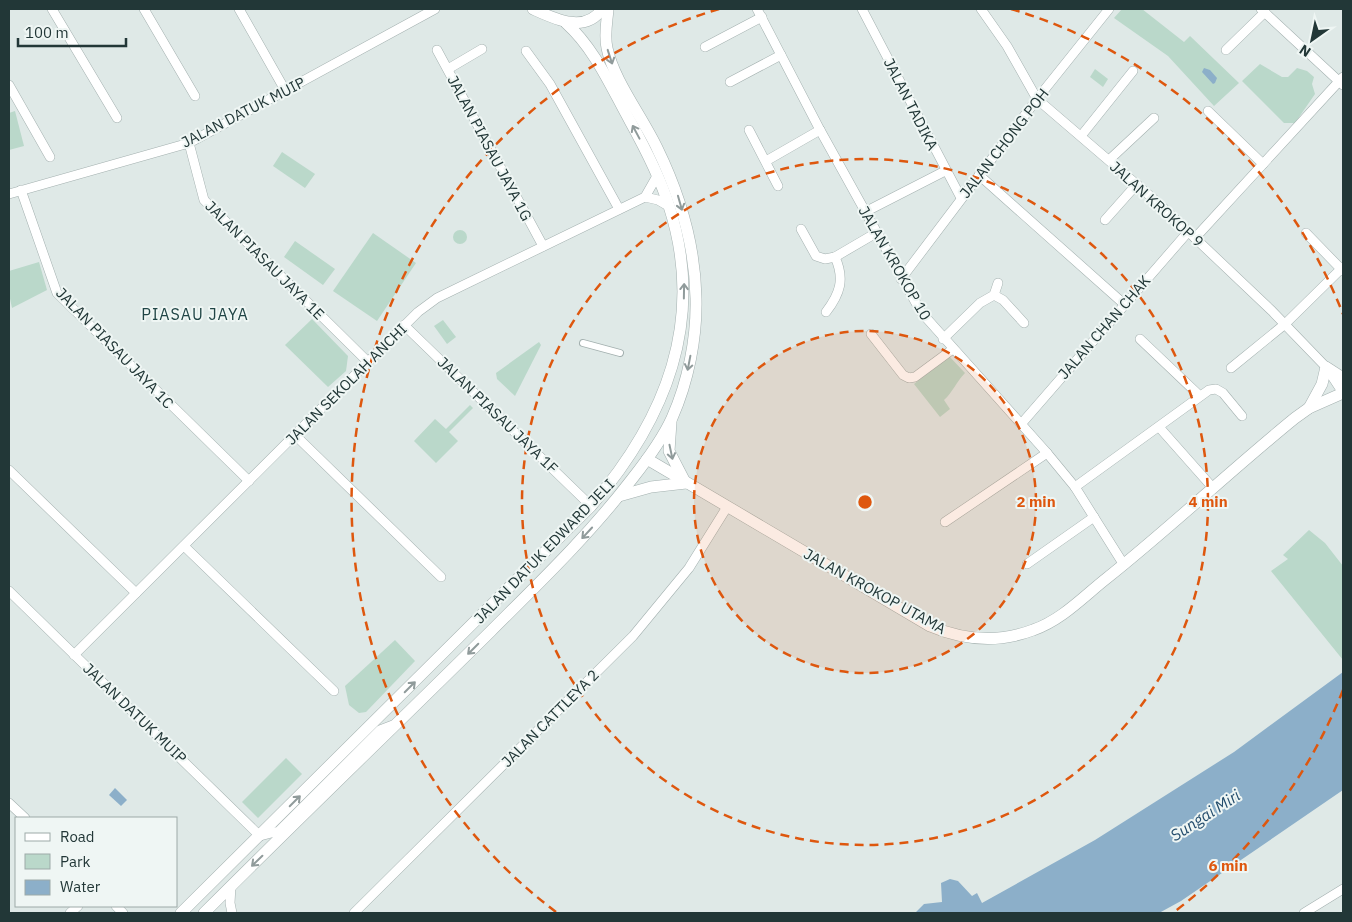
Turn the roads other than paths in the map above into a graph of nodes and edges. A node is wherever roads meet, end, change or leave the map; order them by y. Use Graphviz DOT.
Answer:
graph roads {
  1 [pos="52,9"];
  2 [pos="144,9"];
  3 [pos="238,9"];
  4 [pos="435,9"];
  5 [pos="533,9"];
  6 [pos="602,9"];
  7 [pos="608,9"];
  8 [pos="757,9"];
  9 [pos="862,9"];
  10 [pos="982,9"];
  11 [pos="1109,9"];
  12 [pos="1263,10"];
  13 [pos="762,17"];
  14 [pos="566,23"];
  15 [pos="705,48"];
  16 [pos="482,49"];
  17 [pos="438,50"];
  18 [pos="1226,50"];
  19 [pos="526,51"];
  20 [pos="781,55"];
  21 [pos="448,69"];
  22 [pos="1133,71"];
  23 [pos="1342,81"];
  24 [pos="730,82"];
  25 [pos="9,84"];
  26 [pos="285,90"];
  27 [pos="195,96"];
  28 [pos="1037,99"];
  29 [pos="1208,111"];
  30 [pos="117,118"];
  31 [pos="1154,118"];
  32 [pos="749,130"];
  33 [pos="820,130"];
  34 [pos="1080,136"];
  35 [pos="189,143"];
  36 [pos="50,157"];
  37 [pos="1110,160"];
  38 [pos="766,161"];
  39 [pos="1263,164"];
  40 [pos="945,171"];
  41 [pos="658,176"];
  42 [pos="979,176"];
  43 [pos="1137,184"];
  44 [pos="778,186"];
  45 [pos="21,190"];
  46 [pos="9,194"];
  47 [pos="645,197"];
  48 [pos="961,198"];
  49 [pos="670,207"];
  50 [pos="619,209"];
  51 [pos="865,212"];
  52 [pos="1105,220"];
  53 [pos="801,229"];
  54 [pos="876,233"];
  55 [pos="1306,233"];
  56 [pos="1192,235"];
  57 [pos="543,246"];
  58 [pos="835,257"];
  59 [pos="1343,269"];
  60 [pos="901,279"];
  61 [pos="998,283"];
  62 [pos="994,295"];
  63 [pos="1124,304"];
  64 [pos="826,312"];
  65 [pos="1024,323"];
  66 [pos="1285,324"];
  67 [pos="404,325"];
  68 [pos="871,334"];
  69 [pos="943,339"];
  70 [pos="1140,339"];
  71 [pos="583,343"];
  72 [pos="953,349"];
  73 [pos="620,353"];
  74 [pos="368,362"];
  75 [pos="1231,368"];
  76 [pos="1326,368"];
  77 [pos="1343,378"];
  78 [pos="1343,393"];
  79 [pos="1200,396"];
  80 [pos="1309,408"];
  81 [pos="1242,416"];
  82 [pos="672,418"];
  83 [pos="1022,423"];
  84 [pos="1160,427"];
  85 [pos="295,435"];
  86 [pos="641,436"];
  87 [pos="1047,452"];
  88 [pos="648,459"];
  89 [pos="622,468"];
  90 [pos="9,470"];
  91 [pos="249,481"];
  92 [pos="686,483"];
  93 [pos="1075,487"];
  94 [pos="1213,488"];
  95 [pos="619,496"];
  96 [pos="591,506"];
  97 [pos="727,507"];
  98 [pos="1094,517"];
  99 [pos="945,522"];
  100 [pos="184,546"];
  101 [pos="1027,564"];
  102 [pos="1124,564"];
  103 [pos="441,577"];
  104 [pos="9,592"];
  105 [pos="136,593"];
  106 [pos="74,655"];
  107 [pos="334,691"];
  108 [pos="398,723"];
  109 [pos="9,803"];
  110 [pos="24,817"];
  111 [pos="260,836"];
  112 [pos="230,886"];
  113 [pos="1343,889"];
  114 [pos="181,913"];
  115 [pos="204,913"];
  116 [pos="232,913"];
  117 [pos="354,913"];
  118 [pos="1304,913"];
  1 -- 30 [label="street"];
  2 -- 27 [label="street"];
  3 -- 26 [label="street"];
  4 -- 26 [label="street, JALAN DATUK MUIP"];
  5 -- 14 [label="street"];
  6 -- 14 [label="street"];
  7 -- 82 [label="street, JALAN DATUK EDWARD JELI, one-way"];
  8 -- 13 [label="street, JALAN KROKOP 10"];
  9 -- 40 [label="street, JALAN TADIKA"];
  10 -- 28 [label="street, JALAN KROKOP 9"];
  11 -- 28 [label="street, JALAN CHONG POH"];
  12 -- 18 [label="street"];
  12 -- 23 [label="street"];
  13 -- 15 [label="street"];
  13 -- 20 [label="street, JALAN KROKOP 10"];
  41 -- 14 [label="street, JALAN DATUK EDWARD JELI, one-way"];
  16 -- 21 [label="street"];
  17 -- 21 [label="street, JALAN PIASAU JAYA 1G"];
  19 -- 50 [label="street"];
  20 -- 24 [label="street"];
  20 -- 33 [label="street, JALAN KROKOP 10"];
  21 -- 57 [label="street, JALAN PIASAU JAYA 1G"];
  22 -- 34 [label="street"];
  23 -- 39 [label="street, JALAN CHAN CHAK"];
  25 -- 36 [label="street"];
  26 -- 35 [label="street, JALAN DATUK MUIP"];
  28 -- 34 [label="street, JALAN KROKOP 9"];
  28 -- 42 [label="street, JALAN CHONG POH"];
  29 -- 39 [label="street"];
  31 -- 37 [label="street"];
  32 -- 38 [label="street"];
  33 -- 38 [label="street"];
  33 -- 51 [label="street, JALAN KROKOP 10"];
  34 -- 37 [label="street, JALAN KROKOP 9"];
  35 -- 45 [label="street, JALAN DATUK MUIP"];
  35 -- 74 [label="street, JALAN PIASAU JAYA 1E"];
  37 -- 43 [label="street, JALAN KROKOP 9"];
  38 -- 44 [label="street"];
  39 -- 56 [label="street, JALAN CHAN CHAK"];
  40 -- 48 [label="street, JALAN TADIKA"];
  40 -- 51 [label="street"];
  41 -- 47 [label="street"];
  41 -- 49 [label="street, JALAN DATUK EDWARD JELI"];
  42 -- 48 [label="street, JALAN CHONG POH"];
  42 -- 63 [label="street"];
  43 -- 52 [label="street"];
  43 -- 56 [label="street, JALAN KROKOP 9"];
  45 -- 46 [label="street, JALAN DATUK MUIP"];
  45 -- 91 [label="street, JALAN PIASAU JAYA 1C"];
  47 -- 49 [label="street"];
  47 -- 50 [label="street, JALAN SEKOLAH ANCHI"];
  48 -- 60 [label="street, JALAN CHONG POH"];
  86 -- 49 [label="street, JALAN DATUK EDWARD JELI, one-way"];
  50 -- 57 [label="street, JALAN SEKOLAH ANCHI"];
  51 -- 54 [label="street, JALAN KROKOP 10"];
  53 -- 58 [label="street"];
  54 -- 58 [label="street"];
  54 -- 60 [label="street, JALAN KROKOP 10"];
  55 -- 59 [label="street"];
  56 -- 63 [label="street, JALAN CHAN CHAK"];
  56 -- 66 [label="street, JALAN KROKOP 9"];
  57 -- 67 [label="street, JALAN SEKOLAH ANCHI"];
  58 -- 64 [label="street"];
  59 -- 66 [label="street"];
  60 -- 69 [label="street, JALAN KROKOP 10"];
  61 -- 62 [label="street"];
  62 -- 65 [label="street"];
  62 -- 69 [label="street"];
  63 -- 83 [label="street, JALAN CHAN CHAK"];
  66 -- 75 [label="street"];
  66 -- 76 [label="street, JALAN KROKOP 9"];
  67 -- 74 [label="street, JALAN SEKOLAH ANCHI"];
  67 -- 96 [label="street, JALAN PIASAU JAYA 1F"];
  68 -- 72 [label="street"];
  69 -- 72 [label="street, JALAN KROKOP 10"];
  70 -- 79 [label="street"];
  71 -- 73 [label="street"];
  72 -- 83 [label="street, JALAN KROKOP 10"];
  74 -- 85 [label="street, JALAN SEKOLAH ANCHI"];
  76 -- 77 [label="street"];
  76 -- 78 [label="street, JALAN KROKOP 9"];
  76 -- 80 [label="street"];
  78 -- 80 [label="street, JALAN KROKOP UTAMA"];
  79 -- 81 [label="street"];
  79 -- 84 [label="street"];
  80 -- 94 [label="street, JALAN KROKOP UTAMA"];
  82 -- 88 [label="street, JALAN DATUK EDWARD JELI"];
  82 -- 92 [label="street, one-way"];
  83 -- 87 [label="street, JALAN KROKOP 10"];
  84 -- 93 [label="street"];
  84 -- 94 [label="street"];
  85 -- 91 [label="street, JALAN SEKOLAH ANCHI"];
  85 -- 103 [label="street"];
  86 -- 88 [label="street"];
  86 -- 89 [label="street, JALAN DATUK EDWARD JELI"];
  87 -- 93 [label="street, JALAN KROKOP 10"];
  87 -- 99 [label="street"];
  88 -- 89 [label="street"];
  88 -- 92 [label="street, JALAN KROKOP UTAMA"];
  88 -- 95 [label="street, JALAN DATUK EDWARD JELI"];
  89 -- 96 [label="street, JALAN DATUK EDWARD JELI"];
  90 -- 105 [label="street"];
  91 -- 100 [label="street, JALAN SEKOLAH ANCHI"];
  92 -- 95 [label="street"];
  92 -- 97 [label="street, JALAN KROKOP UTAMA"];
  93 -- 98 [label="street, JALAN KROKOP 10"];
  94 -- 102 [label="street, JALAN KROKOP UTAMA"];
  95 -- 108 [label="street, JALAN DATUK EDWARD JELI, one-way"];
  111 -- 96 [label="street, JALAN DATUK EDWARD JELI, one-way"];
  97 -- 102 [label="street, JALAN KROKOP UTAMA"];
  97 -- 117 [label="street, JALAN CATTLEYA 2"];
  98 -- 101 [label="street"];
  98 -- 102 [label="street, JALAN KROKOP 10"];
  100 -- 105 [label="street, JALAN SEKOLAH ANCHI"];
  100 -- 107 [label="street"];
  104 -- 106 [label="street, JALAN DATUK MUIP"];
  105 -- 106 [label="street, JALAN SEKOLAH ANCHI"];
  106 -- 111 [label="street, JALAN DATUK MUIP"];
  108 -- 111 [label="street"];
  108 -- 112 [label="street, JALAN DATUK EDWARD JELI, one-way"];
  109 -- 110 [label="street"];
  111 -- 114 [label="street, JALAN DATUK EDWARD JELI"];
  112 -- 115 [label="street, JALAN DATUK EDWARD JELI"];
  112 -- 116 [label="street"];
  113 -- 118 [label="street"];
}
